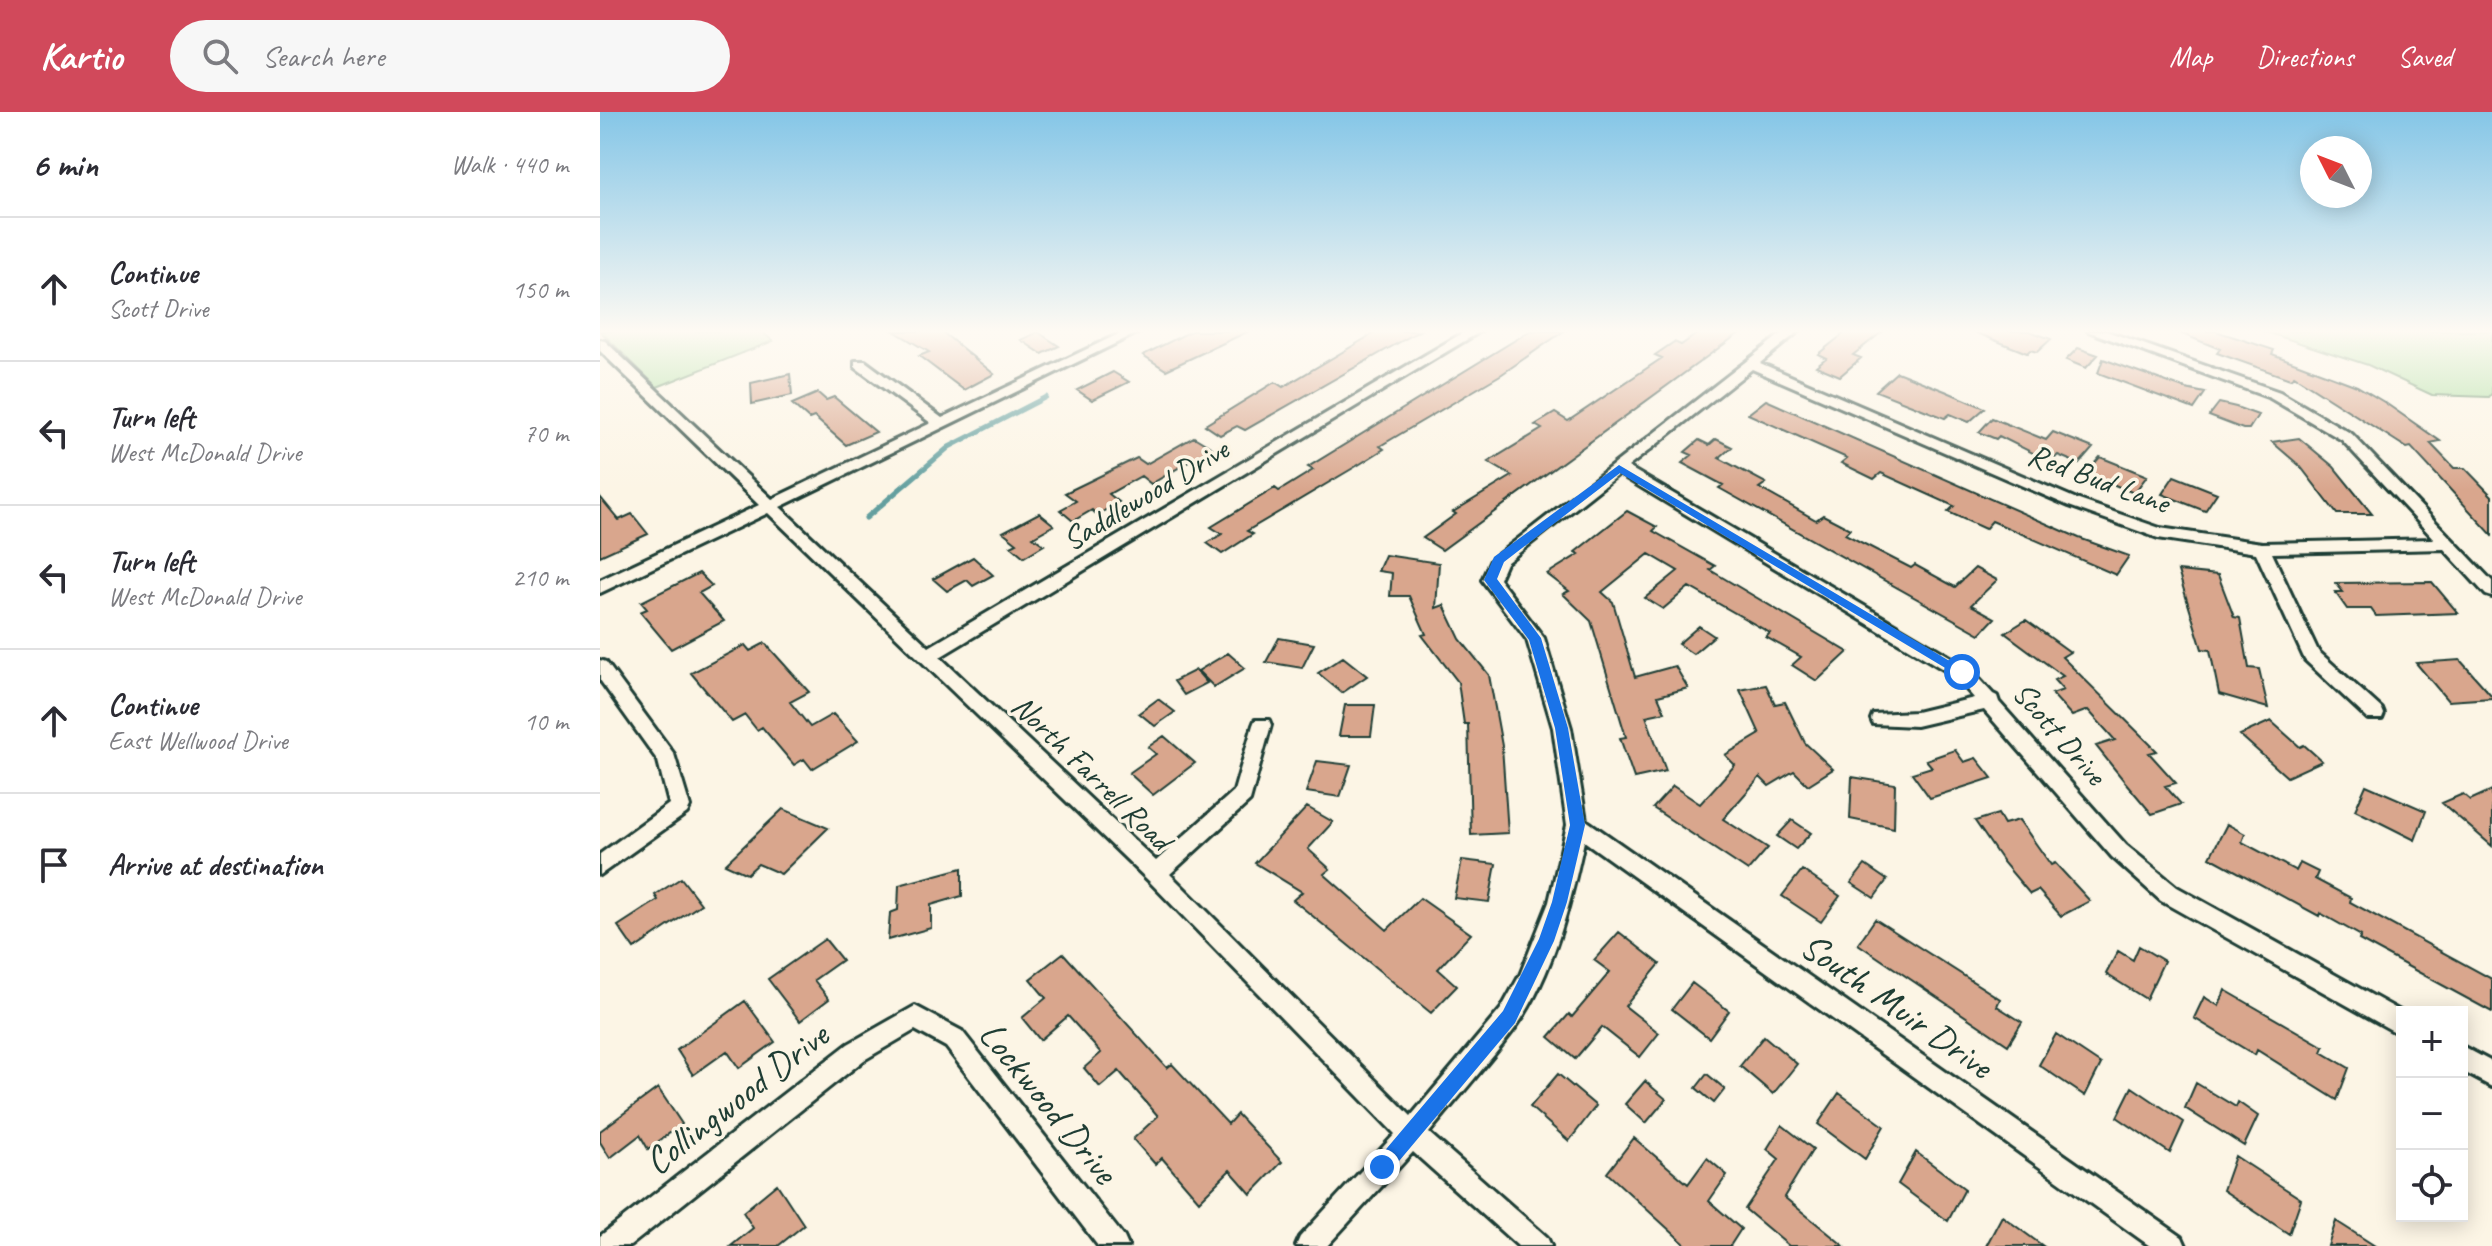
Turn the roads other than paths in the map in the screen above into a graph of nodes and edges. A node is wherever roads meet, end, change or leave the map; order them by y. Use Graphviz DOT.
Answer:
graph roads {
  1 [pos="642,384"];
  2 [pos="887,384"];
  3 [pos="1024,384"];
  4 [pos="1386,384"];
  5 [pos="1726,384"];
  6 [pos="1797,384"];
  7 [pos="2244,384"];
  8 [pos="941,424"];
  9 [pos="1619,468"];
  10 [pos="770,507"];
  11 [pos="2450,544"];
  12 [pos="2262,548"];
  13 [pos="600,587"];
  14 [pos="2492,591"];
  15 [pos="927,656"];
  16 [pos="600,667"];
  17 [pos="1991,701"];
  18 [pos="2375,714"];
  19 [pos="1880,719"];
  20 [pos="1262,725"];
  21 [pos="1577,825"];
  22 [pos="600,866"];
  23 [pos="1156,874"];
  24 [pos="915,1017"];
  25 [pos="2396,1022"];
  26 [pos="2468,1061"];
  27 [pos="2492,1075"];
  28 [pos="1412,1134"];
  29 [pos="609,1246"];
  30 [pos="1115,1246"];
  31 [pos="1309,1246"];
  32 [pos="1538,1246"];
  33 [pos="2173,1246"];
  1 -- 10 [label="street, North Farrell Road"];
  2 -- 8 [label="street"];
  3 -- 8 [label="street"];
  4 -- 15 [label="street, Saddlewood Drive"];
  5 -- 9 [label="street"];
  6 -- 12 [label="street, Red Bud Lane"];
  7 -- 11 [label="street"];
  8 -- 10 [label="street"];
  9 -- 17 [label="street, Scott Drive"];
  9 -- 21 [label="street"];
  10 -- 13 [label="street"];
  10 -- 15 [label="street, North Farrell Road"];
  11 -- 12 [label="street, Red Bud Lane"];
  11 -- 14 [label="street"];
  12 -- 18 [label="street"];
  15 -- 23 [label="street, North Farrell Road"];
  16 -- 22 [label="street"];
  17 -- 19 [label="street"];
  17 -- 25 [label="street, Scott Drive"];
  20 -- 23 [label="street"];
  21 -- 28 [label="street"];
  21 -- 33 [label="street, South Muir Drive"];
  23 -- 28 [label="street, North Farrell Road"];
  24 -- 29 [label="street, Collingwood Drive"];
  24 -- 30 [label="street, Lockwood Drive"];
  26 -- 27 [label="street"];
  28 -- 31 [label="street"];
  28 -- 32 [label="street, North Farrell Road"];
}
